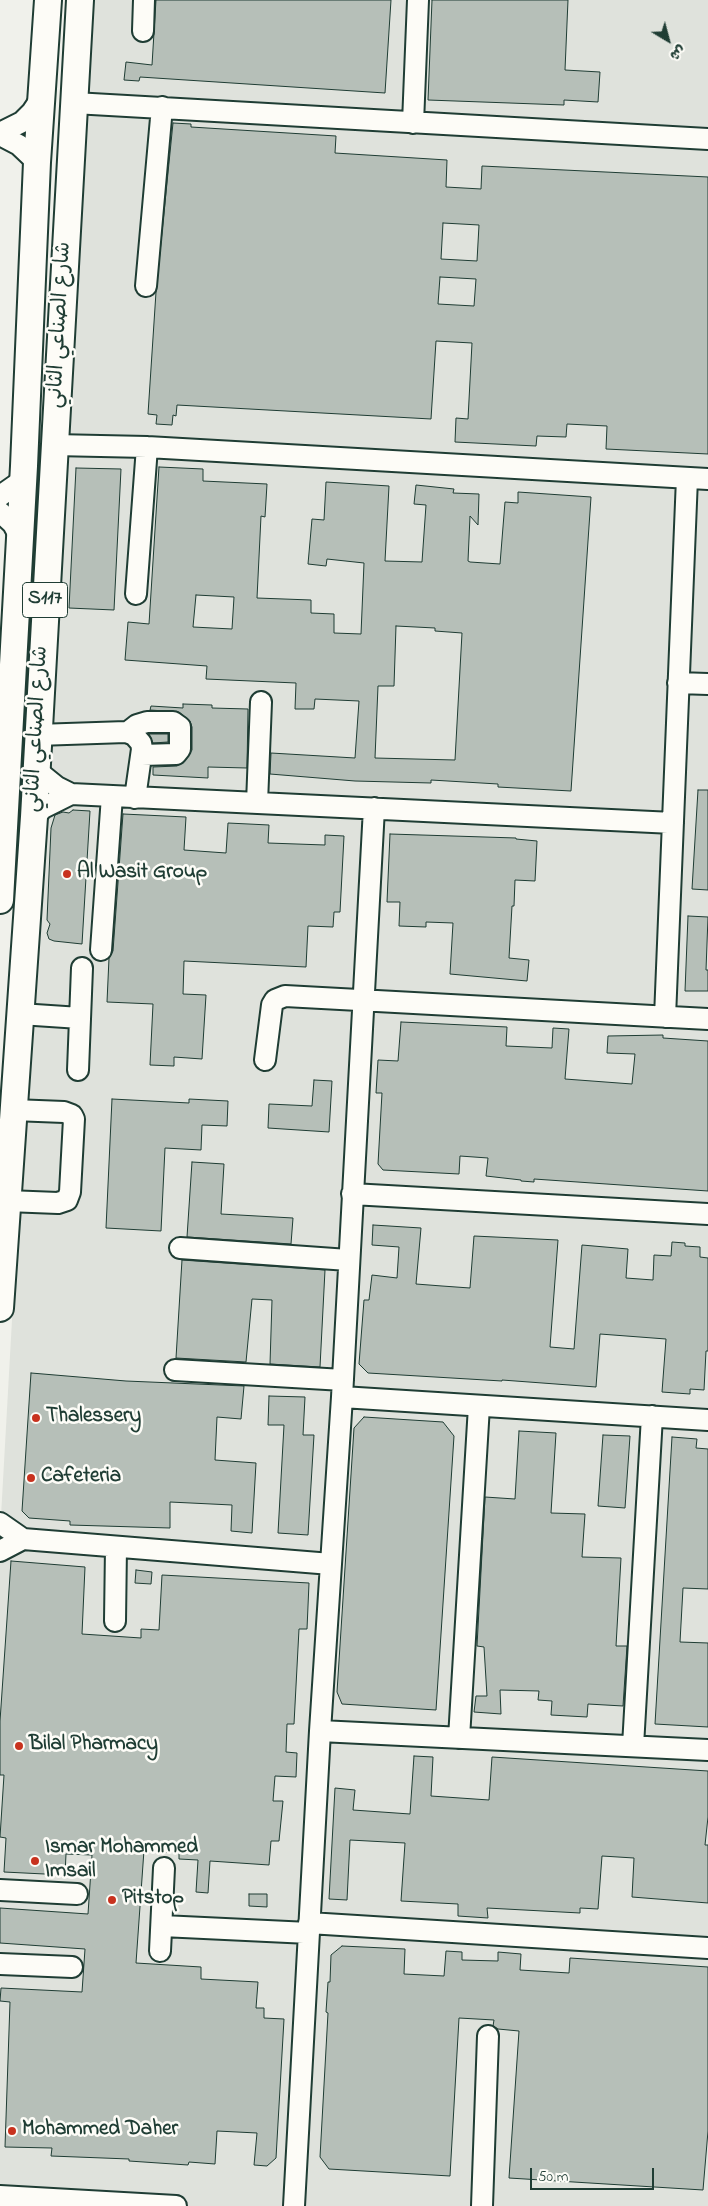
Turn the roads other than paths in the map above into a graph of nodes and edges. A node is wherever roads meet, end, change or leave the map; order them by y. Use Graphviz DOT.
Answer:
graph roads {
  1 [pos="48,0"];
  2 [pos="80,0"];
  3 [pos="144,0"];
  4 [pos="418,0"];
  5 [pos="143,31"];
  6 [pos="40,100"];
  7 [pos="74,103"];
  8 [pos="162,107"];
  9 [pos="413,123"];
  10 [pos="0,134"];
  11 [pos="708,138"];
  12 [pos="37,162"];
  13 [pos="146,286"];
  14 [pos="54,445"];
  15 [pos="147,447"];
  16 [pos="687,478"];
  17 [pos="708,479"];
  18 [pos="23,480"];
  19 [pos="0,496"];
  20 [pos="0,512"];
  21 [pos="20,537"];
  22 [pos="136,594"];
  23 [pos="678,683"];
  24 [pos="708,684"];
  25 [pos="261,702"];
  26 [pos="128,732"];
  27 [pos="37,735"];
  28 [pos="142,755"];
  29 [pos="36,770"];
  30 [pos="4,781"];
  31 [pos="71,794"];
  32 [pos="112,796"];
  33 [pos="135,798"];
  34 [pos="257,803"];
  35 [pos="374,808"];
  36 [pos="34,817"];
  37 [pos="673,823"];
  38 [pos="2,847"];
  39 [pos="0,900"];
  40 [pos="101,950"];
  41 [pos="82,968"];
  42 [pos="362,999"];
  43 [pos="20,1014"];
  44 [pos="665,1017"];
  45 [pos="80,1018"];
  46 [pos="708,1019"];
  47 [pos="265,1060"];
  48 [pos="78,1070"];
  49 [pos="13,1110"];
  50 [pos="352,1194"];
  51 [pos="7,1201"];
  52 [pos="708,1214"];
  53 [pos="180,1248"];
  54 [pos="348,1260"];
  55 [pos="0,1308"];
  56 [pos="175,1370"];
  57 [pos="342,1389"];
  58 [pos="479,1406"];
  59 [pos="652,1416"];
  60 [pos="708,1420"];
  61 [pos="0,1523"];
  62 [pos="24,1539"];
  63 [pos="116,1547"];
  64 [pos="0,1550"];
  65 [pos="331,1564"];
  66 [pos="115,1621"];
  67 [pos="320,1731"];
  68 [pos="459,1738"];
  69 [pos="633,1746"];
  70 [pos="708,1750"];
  71 [pos="164,1868"];
  72 [pos="0,1890"];
  73 [pos="77,1894"];
  74 [pos="162,1926"];
  75 [pos="309,1928"];
  76 [pos="708,1948"];
  77 [pos="160,1951"];
  78 [pos="0,1964"];
  79 [pos="72,1967"];
  80 [pos="488,2036"];
  81 [pos="0,2196"];
  82 [pos="115,2204"];
  83 [pos="176,2206"];
  84 [pos="294,2206"];
  85 [pos="482,2206"];
  1 -- 6 [label="main road, شارع الصناعي الثاني / S117"];
  2 -- 7 [label="main road, شارع الصناعي الثاني / S117"];
  3 -- 5 [label="street"];
  4 -- 9 [label="street"];
  6 -- 10 [label="street"];
  6 -- 12 [label="main road, شارع الصناعي الثاني / S117"];
  7 -- 8 [label="street"];
  7 -- 14 [label="main road, شارع الصناعي الثاني / S117"];
  8 -- 9 [label="street"];
  8 -- 13 [label="street"];
  9 -- 11 [label="street"];
  10 -- 12 [label="street"];
  12 -- 18 [label="main road, شارع الصناعي الثاني / S117"];
  14 -- 15 [label="street"];
  14 -- 27 [label="main road, شارع الصناعي الثاني / S117"];
  15 -- 16 [label="street"];
  15 -- 22 [label="street"];
  16 -- 17 [label="street"];
  16 -- 23 [label="street"];
  18 -- 19 [label="street"];
  18 -- 21 [label="main road, شارع الصناعي الثاني / S117"];
  20 -- 21 [label="street"];
  21 -- 30 [label="main road, شارع الصناعي الثاني / S117"];
  23 -- 24 [label="street"];
  23 -- 37 [label="street"];
  25 -- 34 [label="street"];
  26 -- 27 [label="street"];
  26 -- 28 [label="street"];
  26 -- 28 [label="street"];
  27 -- 29 [label="main road, شارع الصناعي الثاني / S117"];
  28 -- 33 [label="street"];
  29 -- 31 [label="street"];
  29 -- 36 [label="main road, شارع الصناعي الثاني / S117"];
  30 -- 38 [label="main road, شارع الصناعي الثاني / S117"];
  31 -- 32 [label="street"];
  31 -- 36 [label="street"];
  32 -- 33 [label="street"];
  32 -- 40 [label="street"];
  33 -- 34 [label="street"];
  34 -- 35 [label="street"];
  35 -- 37 [label="street"];
  35 -- 42 [label="street"];
  36 -- 43 [label="main road, شارع الصناعي الثاني / S117"];
  37 -- 44 [label="street"];
  38 -- 39 [label="main road, شارع الصناعي الثاني / S117"];
  41 -- 45 [label="street"];
  42 -- 44 [label="street"];
  42 -- 47 [label="street"];
  42 -- 50 [label="street"];
  43 -- 45 [label="street"];
  43 -- 49 [label="main road, شارع الصناعي الثاني / S117"];
  44 -- 46 [label="street"];
  45 -- 48 [label="street"];
  49 -- 51 [label="main road, شارع الصناعي الثاني / S117"];
  49 -- 51 [label="street"];
  50 -- 52 [label="street"];
  50 -- 54 [label="street"];
  51 -- 55 [label="main road, شارع الصناعي الثاني / S117"];
  53 -- 54 [label="street"];
  54 -- 57 [label="street"];
  56 -- 57 [label="street"];
  57 -- 58 [label="street"];
  57 -- 65 [label="street"];
  58 -- 59 [label="street"];
  58 -- 68 [label="street"];
  59 -- 60 [label="street"];
  59 -- 69 [label="street"];
  61 -- 62 [label="street"];
  62 -- 63 [label="street"];
  62 -- 64 [label="street"];
  63 -- 65 [label="street"];
  63 -- 66 [label="street"];
  65 -- 67 [label="street"];
  67 -- 68 [label="street"];
  67 -- 75 [label="street"];
  68 -- 69 [label="street"];
  69 -- 70 [label="street"];
  71 -- 74 [label="street"];
  72 -- 73 [label="street"];
  74 -- 75 [label="street"];
  74 -- 77 [label="street"];
  75 -- 76 [label="street"];
  75 -- 84 [label="street"];
  78 -- 79 [label="street"];
  80 -- 85 [label="street"];
  81 -- 82 [label="street"];
  82 -- 83 [label="street"];
}
